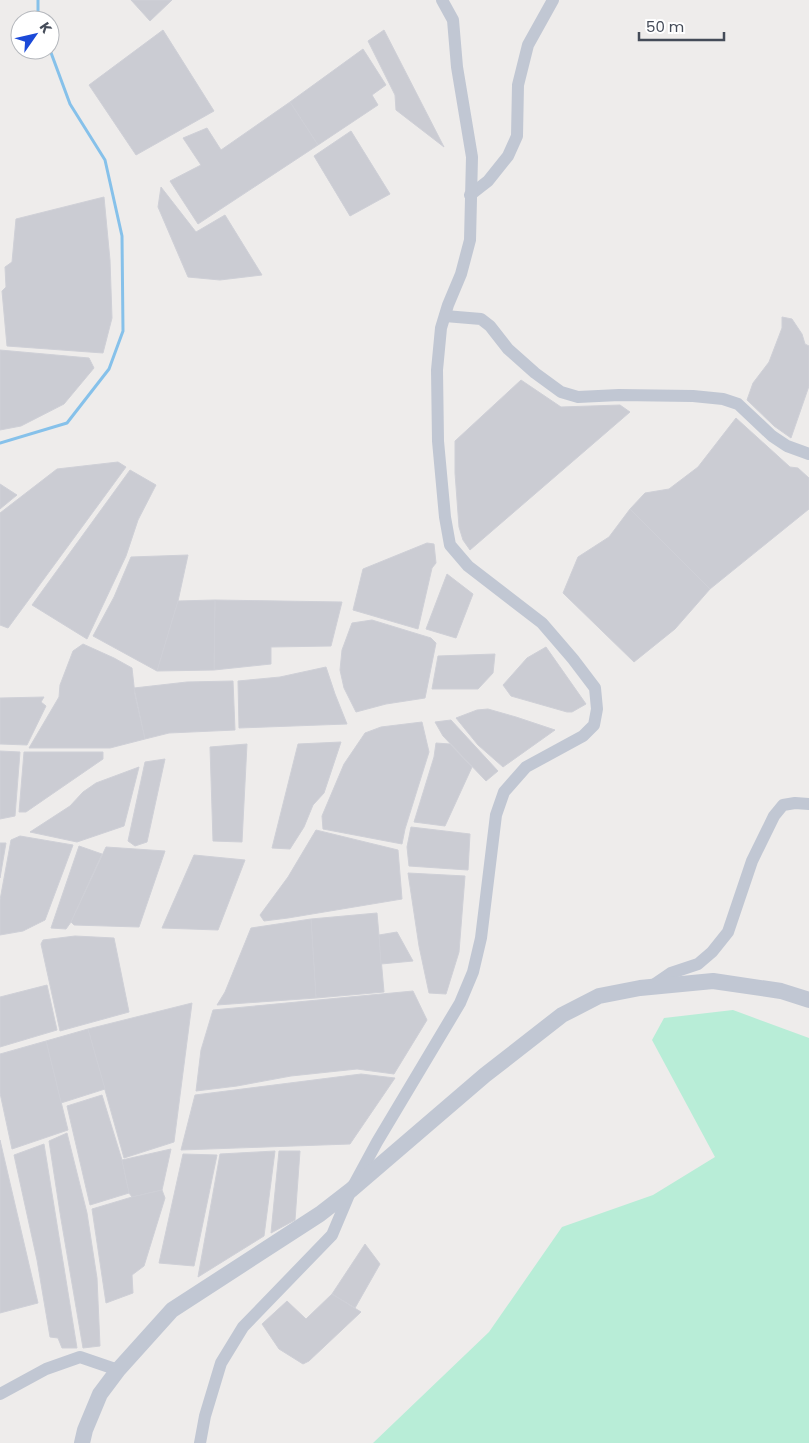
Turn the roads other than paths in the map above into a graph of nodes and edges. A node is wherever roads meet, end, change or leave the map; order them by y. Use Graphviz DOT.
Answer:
graph roads {
  1 [pos="442,0"];
  2 [pos="553,0"];
  3 [pos="470,195"];
  4 [pos="445,316"];
  5 [pos="809,454"];
  6 [pos="809,804"];
  7 [pos="652,986"];
  8 [pos="809,1000"];
  9 [pos="351,1190"];
  10 [pos="118,1370"];
  11 [pos="0,1394"];
  12 [pos="82,1443"];
  13 [pos="200,1443"];
  1 -- 3 [label="street"];
  2 -- 3 [label="street"];
  3 -- 4 [label="street"];
  4 -- 5 [label="street"];
  4 -- 9 [label="street"];
  6 -- 7 [label="street"];
  7 -- 8 [label="street"];
  7 -- 9 [label="street"];
  9 -- 10 [label="street"];
  9 -- 13 [label="street"];
  10 -- 11 [label="street"];
  10 -- 12 [label="street"];
}
